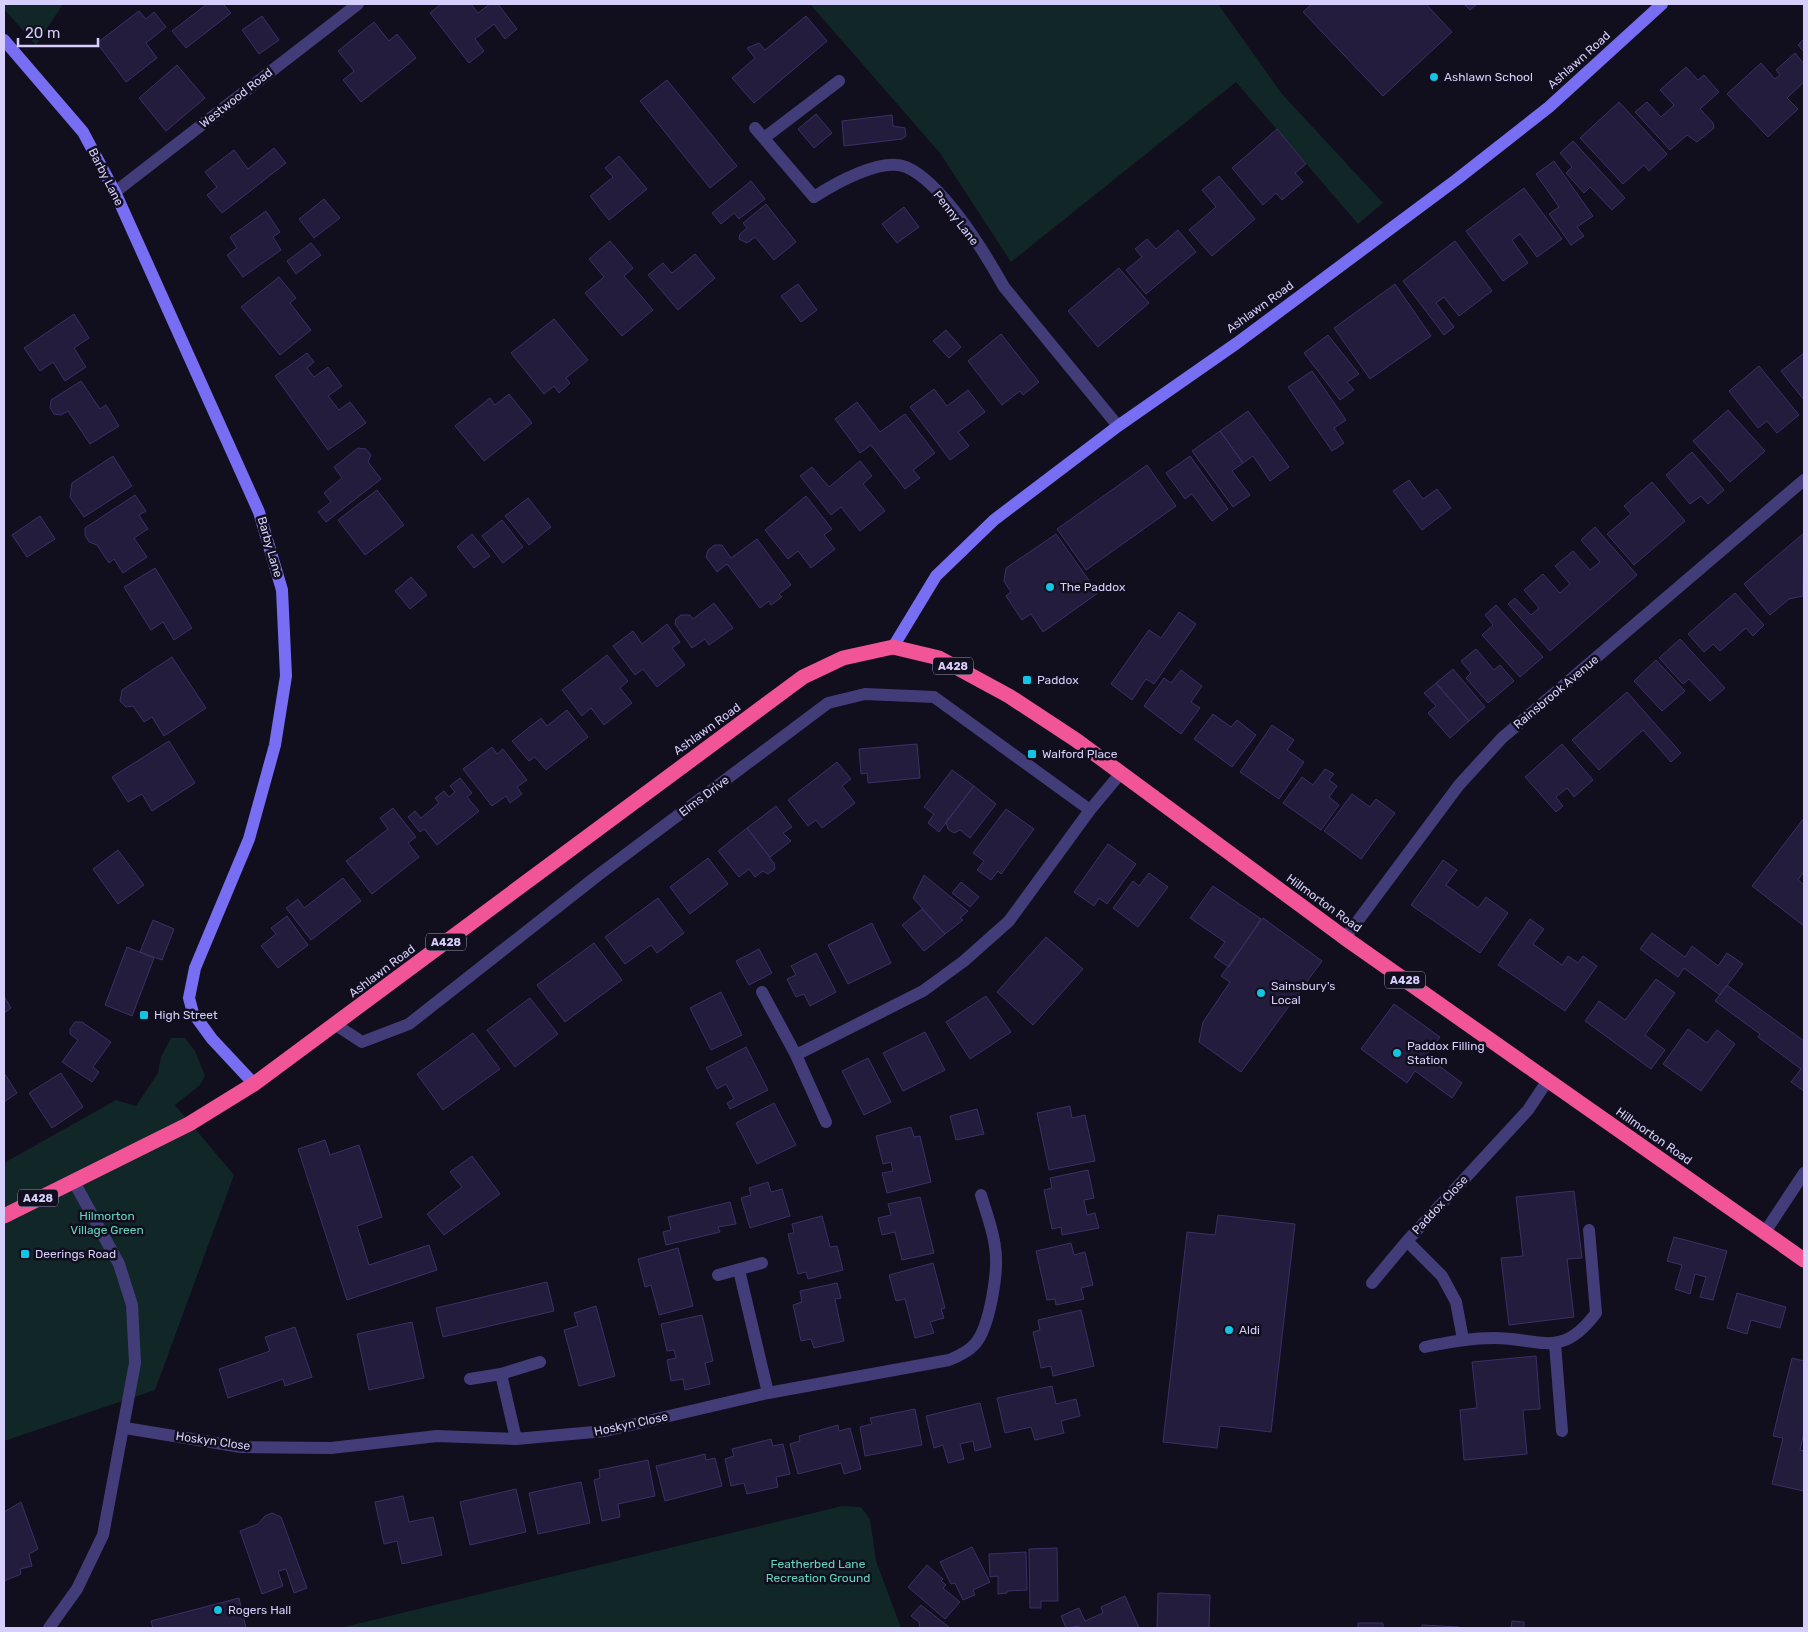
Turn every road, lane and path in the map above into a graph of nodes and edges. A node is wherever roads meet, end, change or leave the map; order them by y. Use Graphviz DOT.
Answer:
graph roads {
  1 [pos="358,4"];
  2 [pos="1662,4"];
  3 [pos="4,40"];
  4 [pos="839,81"];
  5 [pos="755,128"];
  6 [pos="764,138"];
  7 [pos="115,192"];
  8 [pos="1118,426"];
  9 [pos="1804,480"];
  10 [pos="893,647"];
  11 [pos="803,677"];
  12 [pos="1120,774"];
  13 [pos="1090,810"];
  14 [pos="1345,938"];
  15 [pos="762,992"];
  16 [pos="336,1025"];
  17 [pos="796,1056"];
  18 [pos="1548,1080"];
  19 [pos="254,1084"];
  20 [pos="826,1122"];
  21 [pos="1804,1173"];
  22 [pos="73,1180"];
  23 [pos="981,1195"];
  24 [pos="4,1216"];
  25 [pos="1589,1230"];
  26 [pos="1765,1232"];
  27 [pos="1407,1241"];
  28 [pos="1804,1260"];
  29 [pos="762,1263"];
  30 [pos="739,1270"];
  31 [pos="718,1275"];
  32 [pos="1372,1283"];
  33 [pos="1463,1339"];
  34 [pos="1554,1344"];
  35 [pos="1425,1347"];
  36 [pos="540,1362"];
  37 [pos="501,1374"];
  38 [pos="470,1379"];
  39 [pos="768,1393"];
  40 [pos="125,1428"];
  41 [pos="1562,1431"];
  42 [pos="516,1439"];
  43 [pos="49,1628"];
  1 -- 7 [label="street, Westwood Road"];
  2 -- 8 [label="street, Ashlawn Road"];
  3 -- 7 [label="street, Barby Lane"];
  4 -- 6 [label="street"];
  5 -- 6 [label="street, Penny Lane"];
  6 -- 8 [label="street, Penny Lane"];
  7 -- 19 [label="street, Barby Lane"];
  8 -- 10 [label="street, Ashlawn Road"];
  9 -- 14 [label="street, Rainsbrook Avenue"];
  10 -- 11 [label="highway, Hillmorton Road / A428"];
  10 -- 12 [label="highway, Hillmorton Road / A428"];
  11 -- 16 [label="highway, Ashlawn Road / A428"];
  12 -- 13 [label="street"];
  12 -- 14 [label="highway, Hillmorton Road / A428"];
  13 -- 16 [label="street, Elms Drive"];
  13 -- 17 [label="street"];
  14 -- 18 [label="highway, Hillmorton Road / A428"];
  15 -- 17 [label="street"];
  16 -- 19 [label="highway, Ashlawn Road / A428"];
  17 -- 20 [label="street"];
  18 -- 26 [label="highway, Hillmorton Road / A428"];
  18 -- 27 [label="street, Paddox Close"];
  19 -- 22 [label="highway, Ashlawn Road / A428"];
  21 -- 26 [label="street"];
  22 -- 24 [label="highway, Ashlawn Road / A428"];
  22 -- 40 [label="street"];
  23 -- 39 [label="street, Hoskyn Close"];
  25 -- 34 [label="street"];
  26 -- 28 [label="highway, Hillmorton Road / A428"];
  27 -- 32 [label="street"];
  27 -- 33 [label="street, Paddox Close"];
  29 -- 30 [label="street"];
  30 -- 31 [label="street"];
  30 -- 39 [label="street"];
  33 -- 34 [label="street"];
  33 -- 35 [label="street"];
  34 -- 41 [label="street"];
  36 -- 37 [label="street"];
  37 -- 38 [label="street"];
  37 -- 42 [label="street"];
  39 -- 42 [label="street, Hoskyn Close"];
  40 -- 42 [label="street, Hoskyn Close"];
  40 -- 43 [label="street"];
}
